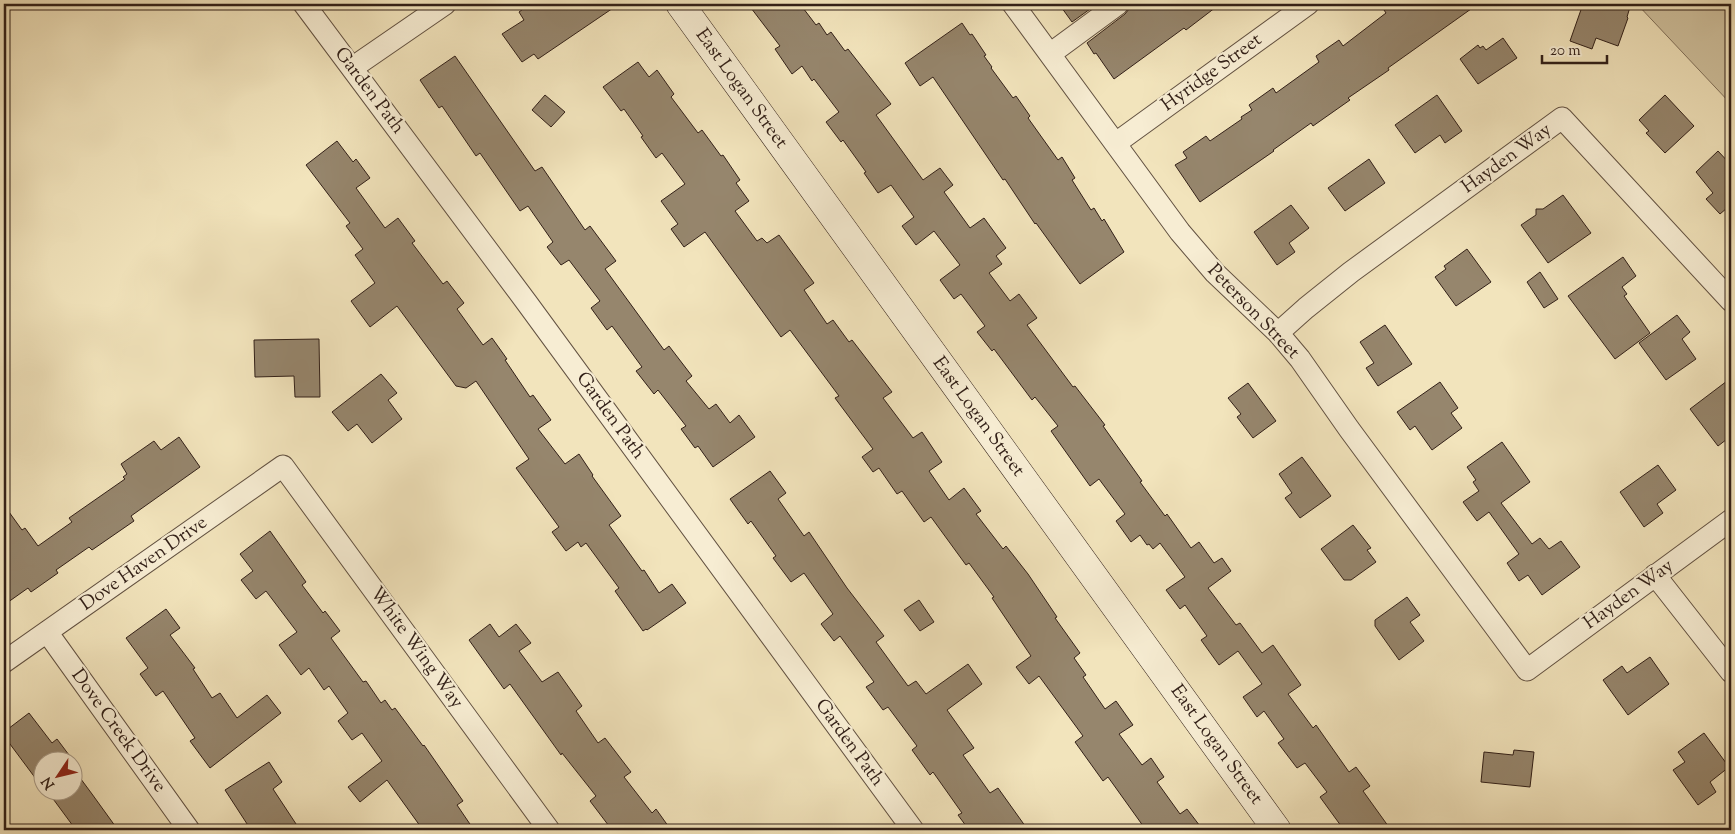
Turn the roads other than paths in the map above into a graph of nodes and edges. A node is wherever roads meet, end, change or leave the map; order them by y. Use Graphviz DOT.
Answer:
graph roads {
  1 [pos="304,4"];
  2 [pos="445,4"];
  3 [pos="680,4"];
  4 [pos="1013,4"];
  5 [pos="1118,4"];
  6 [pos="1308,4"];
  7 [pos="1050,54"];
  8 [pos="352,68"];
  9 [pos="1116,143"];
  10 [pos="1731,301"];
  11 [pos="1278,333"];
  12 [pos="283,466"];
  13 [pos="1731,520"];
  14 [pos="1655,575"];
  15 [pos="47,632"];
  16 [pos="4,662"];
  17 [pos="1527,670"];
  18 [pos="1731,672"];
  19 [pos="189,830"];
  20 [pos="549,830"];
  21 [pos="913,830"];
  22 [pos="1277,830"];
  1 -- 8 [label="street, Garden Path"];
  2 -- 8 [label="street"];
  3 -- 22 [label="street, East Logan Street"];
  4 -- 7 [label="street, Peterson Street"];
  5 -- 7 [label="street"];
  6 -- 9 [label="street, Hyridge Street"];
  7 -- 9 [label="street, Peterson Street"];
  8 -- 21 [label="street, Garden Path"];
  9 -- 11 [label="street, Peterson Street"];
  10 -- 11 [label="street, Hayden Way"];
  11 -- 17 [label="street, Peterson Street"];
  12 -- 15 [label="street, Dove Haven Drive"];
  12 -- 20 [label="street, White Wing Way"];
  13 -- 14 [label="street, Hayden Way"];
  14 -- 17 [label="street, Hayden Way"];
  14 -- 18 [label="street"];
  15 -- 16 [label="street, Dove Haven Drive"];
  15 -- 19 [label="street, Dove Creek Drive"];
}
